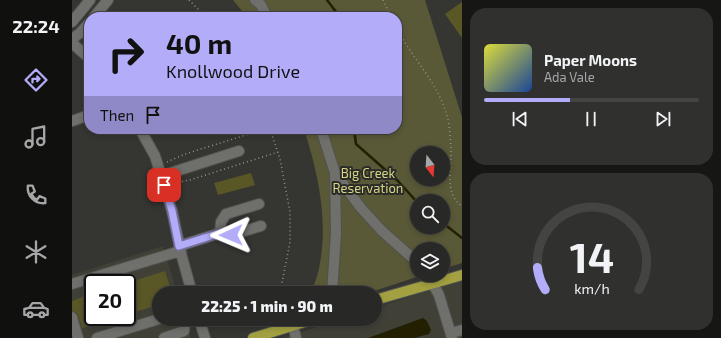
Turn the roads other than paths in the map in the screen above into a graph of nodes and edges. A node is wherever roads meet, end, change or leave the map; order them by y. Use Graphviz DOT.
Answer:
graph roads {
  1 [pos="90,0"];
  2 [pos="255,0"];
  3 [pos="105,1"];
  4 [pos="97,12"];
  5 [pos="265,12"];
  6 [pos="72,22"];
  7 [pos="84,29"];
  8 [pos="72,39"];
  9 [pos="72,43"];
  10 [pos="84,54"];
  11 [pos="84,117"];
  12 [pos="72,121"];
  13 [pos="143,134"];
  14 [pos="323,134"];
  15 [pos="239,151"];
  16 [pos="335,172"];
  17 [pos="161,176"];
  18 [pos="258,204"];
  19 [pos="261,226"];
  20 [pos="220,233"];
  21 [pos="180,248"];
  22 [pos="410,256"];
  23 [pos="462,275"];
  24 [pos="450,276"];
  25 [pos="422,282"];
  26 [pos="432,282"];
  27 [pos="72,284"];
  28 [pos="190,286"];
  29 [pos="332,286"];
  30 [pos="382,297"];
  31 [pos="72,317"];
  32 [pos="152,321"];
  33 [pos="185,326"];
  34 [pos="201,326"];
  35 [pos="290,326"];
  36 [pos="293,326"];
  37 [pos="462,330"];
  38 [pos="451,335"];
  39 [pos="78,338"];
  40 [pos="97,338"];
  41 [pos="164,338"];
  42 [pos="205,338"];
  43 [pos="253,338"];
  44 [pos="296,338"];
  1 -- 6 [label="street"];
  2 -- 5 [label="street"];
  3 -- 4 [label="street"];
  7 -- 8 [label="street"];
  9 -- 10 [label="street"];
  11 -- 12 [label="street"];
  13 -- 17 [label="street"];
  14 -- 16 [label="street"];
  15 -- 17 [label="street"];
  16 -- 22 [label="street"];
  16 -- 29 [label="street"];
  17 -- 21 [label="street"];
  18 -- 20 [label="street"];
  19 -- 20 [label="street"];
  20 -- 21 [label="street"];
  21 -- 27 [label="street"];
  21 -- 28 [label="street"];
  23 -- 24 [label="main road"];
  25 -- 30 [label="main road"];
  26 -- 38 [label="street"];
  31 -- 39 [label="street"];
  32 -- 40 [label="street"];
  33 -- 41 [label="street"];
  34 -- 42 [label="street"];
  35 -- 43 [label="main road"];
  36 -- 44 [label="street"];
  37 -- 38 [label="street"];
}
